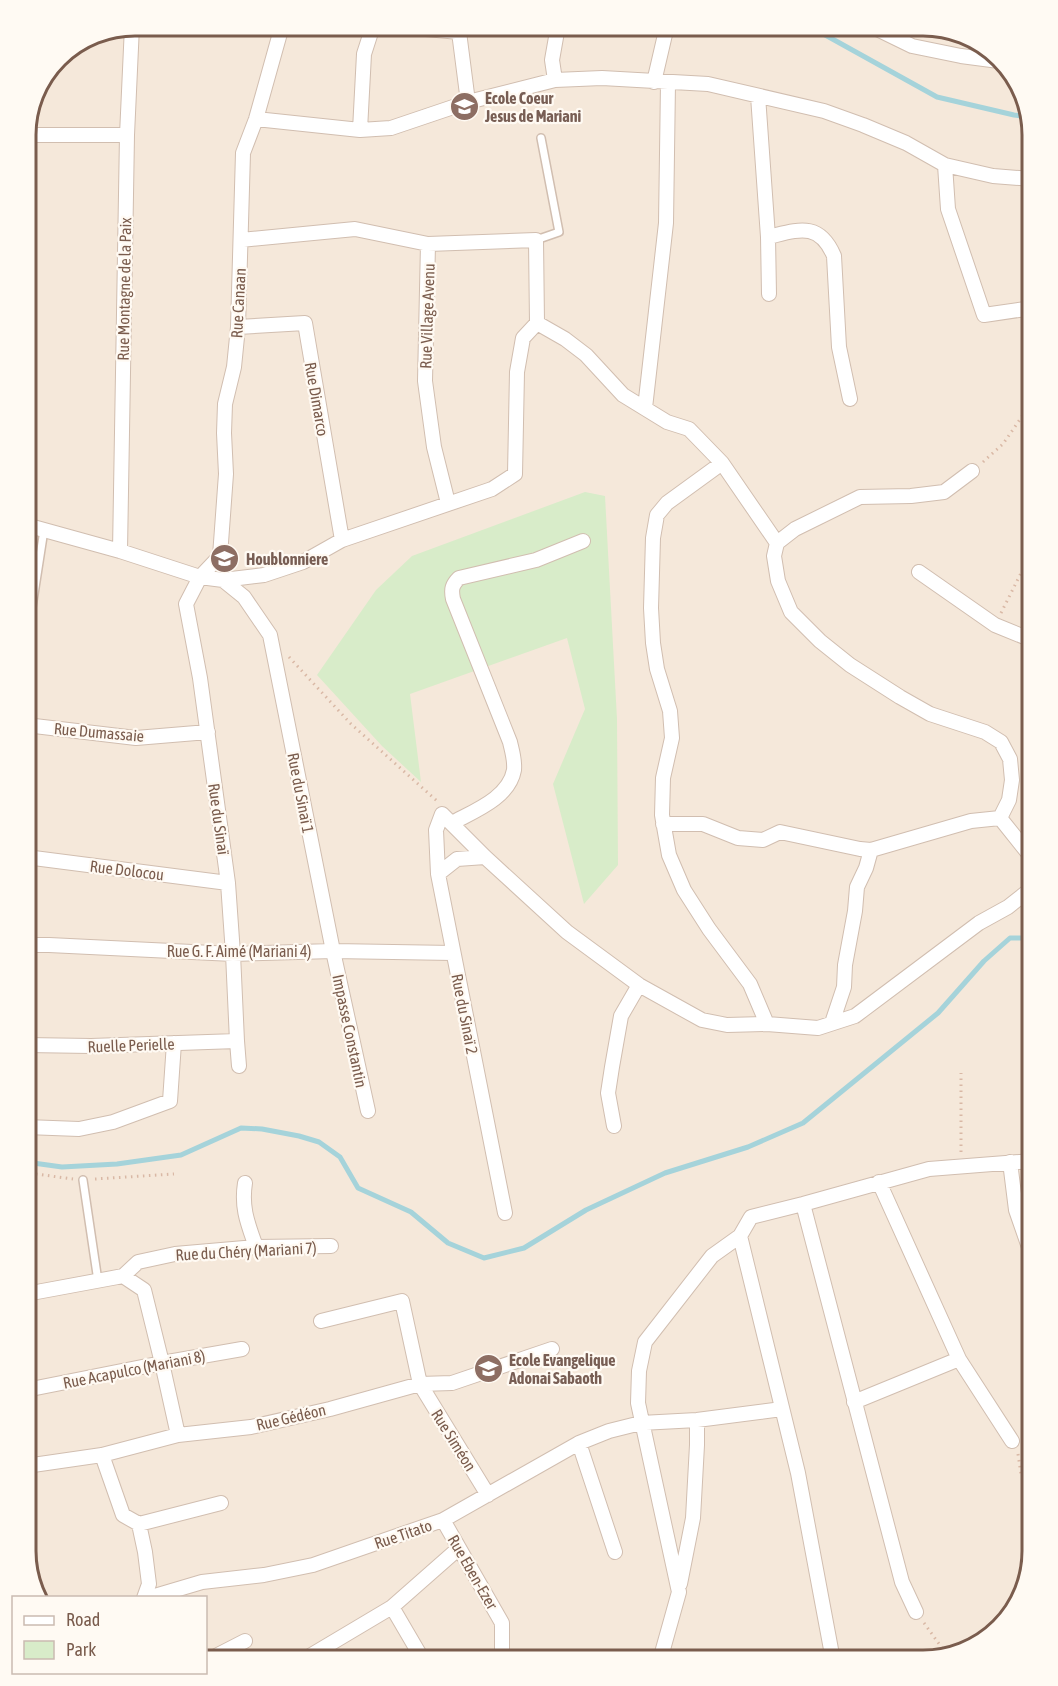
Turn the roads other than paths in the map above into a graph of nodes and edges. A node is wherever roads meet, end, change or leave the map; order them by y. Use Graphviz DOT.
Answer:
graph roads {
  1 [pos="132,36"];
  2 [pos="279,36"];
  3 [pos="370,36"];
  4 [pos="461,36"];
  5 [pos="556,36"];
  6 [pos="665,36"];
  7 [pos="892,36"];
  8 [pos="987,59"];
  9 [pos="555,81"];
  10 [pos="654,82"];
  11 [pos="668,83"];
  12 [pos="758,96"];
  13 [pos="468,102"];
  14 [pos="256,119"];
  15 [pos="360,130"];
  16 [pos="36,135"];
  17 [pos="127,135"];
  18 [pos="541,138"];
  19 [pos="945,165"];
  20 [pos="1022,178"];
  21 [pos="768,237"];
  22 [pos="242,240"];
  23 [pos="536,240"];
  24 [pos="429,244"];
  25 [pos="769,294"];
  26 [pos="1022,310"];
  27 [pos="537,323"];
  28 [pos="238,327"];
  29 [pos="850,399"];
  30 [pos="645,408"];
  31 [pos="722,463"];
  32 [pos="972,471"];
  33 [pos="448,503"];
  34 [pos="36,528"];
  35 [pos="44,530"];
  36 [pos="342,540"];
  37 [pos="583,541"];
  38 [pos="777,543"];
  39 [pos="120,551"];
  40 [pos="919,572"];
  41 [pos="200,577"];
  42 [pos="223,580"];
  43 [pos="36,581"];
  44 [pos="1022,636"];
  45 [pos="36,726"];
  46 [pos="208,732"];
  47 [pos="1000,818"];
  48 [pos="447,819"];
  49 [pos="663,824"];
  50 [pos="1022,846"];
  51 [pos="871,850"];
  52 [pos="485,856"];
  53 [pos="36,858"];
  54 [pos="438,874"];
  55 [pos="228,883"];
  56 [pos="1022,896"];
  57 [pos="36,945"];
  58 [pos="333,951"];
  59 [pos="453,953"];
  60 [pos="234,954"];
  61 [pos="639,986"];
  62 [pos="832,1023"];
  63 [pos="767,1024"];
  64 [pos="237,1041"];
  65 [pos="174,1043"];
  66 [pos="36,1045"];
  67 [pos="239,1066"];
  68 [pos="368,1111"];
  69 [pos="614,1126"];
  70 [pos="36,1127"];
  71 [pos="1022,1161"];
  72 [pos="1010,1162"];
  73 [pos="83,1180"];
  74 [pos="879,1182"];
  75 [pos="245,1183"];
  76 [pos="804,1204"];
  77 [pos="505,1213"];
  78 [pos="1022,1227"];
  79 [pos="740,1236"];
  80 [pos="331,1246"];
  81 [pos="256,1247"];
  82 [pos="123,1276"];
  83 [pos="98,1281"];
  84 [pos="36,1292"];
  85 [pos="321,1321"];
  86 [pos="242,1349"];
  87 [pos="552,1349"];
  88 [pos="959,1359"];
  89 [pos="162,1363"];
  90 [pos="420,1384"];
  91 [pos="36,1388"];
  92 [pos="854,1402"];
  93 [pos="782,1409"];
  94 [pos="697,1420"];
  95 [pos="642,1423"];
  96 [pos="178,1435"];
  97 [pos="1012,1441"];
  98 [pos="579,1443"];
  99 [pos="102,1455"];
  100 [pos="36,1465"];
  101 [pos="488,1495"];
  102 [pos="221,1503"];
  103 [pos="443,1520"];
  104 [pos="139,1524"];
  105 [pos="459,1548"];
  106 [pos="615,1552"];
  107 [pos="679,1592"];
  108 [pos="146,1596"];
  109 [pos="153,1596"];
  110 [pos="392,1607"];
  111 [pos="916,1612"];
  112 [pos="245,1641"];
  113 [pos="227,1650"];
  114 [pos="320,1650"];
  115 [pos="417,1650"];
  116 [pos="502,1650"];
  117 [pos="663,1650"];
  118 [pos="831,1650"];
  1 -- 17 [label="street, Rue Montagne de la Paix"];
  2 -- 14 [label="street, Rue Canaan"];
  3 -- 15 [label="street"];
  4 -- 13 [label="street"];
  5 -- 9 [label="street"];
  6 -- 10 [label="street"];
  7 -- 8 [label="street"];
  9 -- 10 [label="street"];
  9 -- 13 [label="street"];
  10 -- 11 [label="street"];
  11 -- 12 [label="street"];
  11 -- 30 [label="street"];
  12 -- 19 [label="street"];
  12 -- 21 [label="street"];
  13 -- 15 [label="street"];
  14 -- 15 [label="street"];
  14 -- 22 [label="street, Rue Canaan"];
  16 -- 17 [label="street"];
  17 -- 39 [label="street, Rue Montagne de la Paix"];
  18 -- 23 [label="lane"];
  19 -- 20 [label="street"];
  19 -- 26 [label="street"];
  21 -- 25 [label="street"];
  21 -- 29 [label="street"];
  22 -- 24 [label="street, Rue Village Avenu"];
  22 -- 28 [label="street, Rue Canaan"];
  23 -- 24 [label="street"];
  23 -- 27 [label="street"];
  24 -- 33 [label="street, Rue Village Avenu"];
  27 -- 30 [label="street"];
  27 -- 33 [label="street"];
  28 -- 36 [label="street, Rue Dimarco"];
  28 -- 41 [label="street, Rue Canaan"];
  30 -- 31 [label="street"];
  31 -- 38 [label="street"];
  31 -- 49 [label="street"];
  32 -- 38 [label="street"];
  33 -- 36 [label="street"];
  34 -- 35 [label="street"];
  35 -- 39 [label="street"];
  35 -- 43 [label="lane"];
  36 -- 42 [label="street"];
  37 -- 48 [label="street"];
  38 -- 47 [label="street"];
  39 -- 41 [label="street"];
  40 -- 44 [label="street"];
  41 -- 42 [label="street"];
  41 -- 46 [label="street, Rue du Sinaï"];
  42 -- 58 [label="street, Rue du Sinaï 1"];
  45 -- 46 [label="street, Rue Dumassaie"];
  46 -- 55 [label="street, Rue du Sinaï"];
  47 -- 50 [label="street"];
  47 -- 51 [label="street"];
  48 -- 52 [label="street"];
  48 -- 54 [label="street, Rue du Sinaï 2"];
  49 -- 51 [label="street"];
  49 -- 63 [label="street"];
  51 -- 62 [label="street"];
  52 -- 54 [label="street"];
  52 -- 61 [label="street"];
  53 -- 55 [label="street, Rue Dolocou"];
  54 -- 59 [label="street, Rue du Sinaï 2"];
  55 -- 60 [label="street, Rue du Sinaï"];
  56 -- 62 [label="street"];
  57 -- 60 [label="street, Rue G. F. Aimé (Mariani 4)"];
  58 -- 59 [label="street, Rue G. F. Aimé (Mariani 4)"];
  58 -- 60 [label="street, Rue G. F. Aimé (Mariani 4)"];
  58 -- 68 [label="street, Impasse Constantin"];
  59 -- 77 [label="street, Rue du Sinaï 2"];
  60 -- 64 [label="street, Rue du Sinaï"];
  61 -- 63 [label="street"];
  61 -- 69 [label="street"];
  62 -- 63 [label="street"];
  64 -- 65 [label="street, Ruelle Perielle"];
  64 -- 67 [label="street, Rue du Sinaï"];
  65 -- 66 [label="street, Ruelle Perielle"];
  65 -- 70 [label="street"];
  71 -- 72 [label="street"];
  72 -- 74 [label="street"];
  72 -- 78 [label="street"];
  73 -- 83 [label="lane"];
  74 -- 76 [label="street"];
  74 -- 88 [label="street"];
  75 -- 81 [label="street"];
  76 -- 79 [label="street"];
  76 -- 92 [label="street"];
  79 -- 93 [label="street"];
  79 -- 95 [label="street"];
  80 -- 81 [label="street, Rue du Chéry (Mariani 7)"];
  81 -- 82 [label="street, Rue du Chéry (Mariani 7)"];
  82 -- 83 [label="street, Rue du Chéry (Mariani 7)"];
  82 -- 89 [label="street"];
  83 -- 84 [label="street, Rue du Chéry (Mariani 7)"];
  85 -- 90 [label="street, Rue Siméon"];
  86 -- 89 [label="street, Rue Acapulco (Mariani 8)"];
  87 -- 90 [label="street, Rue Gédéon"];
  88 -- 92 [label="street"];
  88 -- 97 [label="street"];
  89 -- 91 [label="street, Rue Acapulco (Mariani 8)"];
  89 -- 96 [label="street"];
  90 -- 96 [label="street, Rue Gédéon"];
  90 -- 101 [label="street, Rue Siméon"];
  92 -- 111 [label="street"];
  93 -- 94 [label="street, Rue Titato"];
  93 -- 118 [label="street"];
  94 -- 95 [label="street, Rue Titato"];
  94 -- 107 [label="street"];
  95 -- 98 [label="street, Rue Titato"];
  95 -- 107 [label="street"];
  96 -- 99 [label="street, Rue Gédéon"];
  98 -- 101 [label="street, Rue Titato"];
  98 -- 106 [label="street"];
  99 -- 100 [label="street, Rue Gédéon"];
  99 -- 104 [label="street"];
  101 -- 103 [label="street, Rue Titato"];
  102 -- 104 [label="street"];
  103 -- 105 [label="street, Rue Eben-Ezer"];
  103 -- 109 [label="street, Rue Titato"];
  104 -- 108 [label="street"];
  105 -- 110 [label="street"];
  105 -- 116 [label="street, Rue Eben-Ezer"];
  107 -- 117 [label="street"];
  110 -- 114 [label="street"];
  110 -- 115 [label="street"];
  112 -- 113 [label="street"];
}
